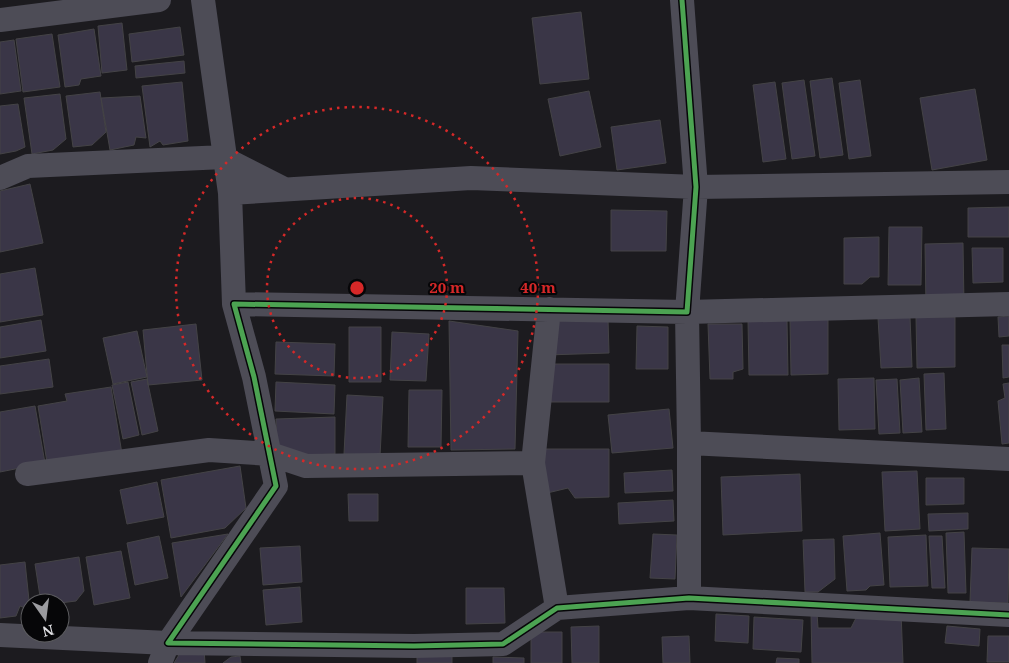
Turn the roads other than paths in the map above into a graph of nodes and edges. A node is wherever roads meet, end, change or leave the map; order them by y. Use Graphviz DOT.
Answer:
graph roads {
  1 [pos="159,0"];
  2 [pos="203,0"];
  3 [pos="682,0"];
  4 [pos="0,20"];
  5 [pos="225,159"];
  6 [pos="0,178"];
  7 [pos="1009,182"];
  8 [pos="696,186"];
  9 [pos="286,190"];
  10 [pos="230,194"];
  11 [pos="234,304"];
  12 [pos="1009,304"];
  13 [pos="549,309"];
  14 [pos="687,312"];
  15 [pos="689,443"];
  16 [pos="270,454"];
  17 [pos="1009,458"];
  18 [pos="533,463"];
  19 [pos="27,474"];
  20 [pos="688,598"];
  21 [pos="557,608"];
  22 [pos="1009,615"];
  23 [pos="0,635"];
  24 [pos="164,653"];
  1 -- 4 [label="street"];
  2 -- 5 [label="street"];
  3 -- 8 [label="street"];
  5 -- 6 [label="street"];
  5 -- 9 [label="street"];
  5 -- 10 [label="street"];
  7 -- 8 [label="street"];
  8 -- 9 [label="street"];
  8 -- 14 [label="street"];
  9 -- 10 [label="street"];
  10 -- 11 [label="street"];
  11 -- 13 [label="street"];
  11 -- 16 [label="street"];
  12 -- 14 [label="street"];
  13 -- 14 [label="street"];
  13 -- 18 [label="street"];
  14 -- 15 [label="street"];
  15 -- 17 [label="street"];
  15 -- 20 [label="street"];
  16 -- 18 [label="street"];
  16 -- 19 [label="street"];
  16 -- 24 [label="street"];
  18 -- 21 [label="street"];
  20 -- 21 [label="street"];
  20 -- 22 [label="street"];
  21 -- 24 [label="street"];
  23 -- 24 [label="street"];
}
